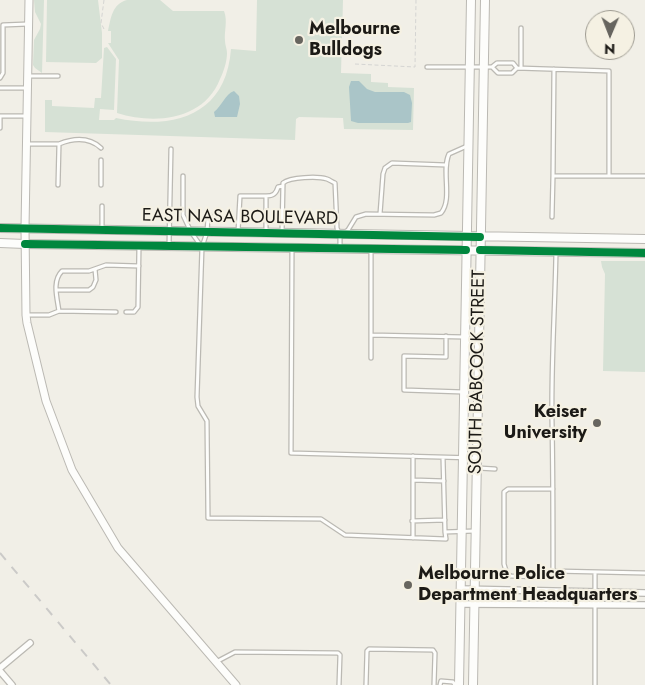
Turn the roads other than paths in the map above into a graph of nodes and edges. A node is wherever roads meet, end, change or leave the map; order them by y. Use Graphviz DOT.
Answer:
graph roads {
  1 [pos="29,0"];
  2 [pos="471,0"];
  3 [pos="485,0"];
  4 [pos="2,24"];
  5 [pos="28,24"];
  6 [pos="521,28"];
  7 [pos="427,67"];
  8 [pos="469,67"];
  9 [pos="484,67"];
  10 [pos="492,67"];
  11 [pos="519,68"];
  12 [pos="554,69"];
  13 [pos="27,76"];
  14 [pos="58,76"];
  15 [pos="0,78"];
  16 [pos="0,88"];
  17 [pos="27,88"];
  18 [pos="27,116"];
  19 [pos="0,128"];
  20 [pos="26,144"];
  21 [pos="59,144"];
  22 [pos="467,146"];
  23 [pos="101,148"];
  24 [pos="171,149"];
  25 [pos="101,160"];
  26 [pos="446,164"];
  27 [pos="183,176"];
  28 [pos="553,176"];
  29 [pos="608,176"];
  30 [pos="645,176"];
  31 [pos="58,184"];
  32 [pos="101,185"];
  33 [pos="283,186"];
  34 [pos="266,196"];
  35 [pos="102,206"];
  36 [pos="380,214"];
  37 [pos="210,215"];
  38 [pos="552,217"];
  39 [pos="0,228"];
  40 [pos="25,228"];
  41 [pos="102,230"];
  42 [pos="169,231"];
  43 [pos="191,232"];
  44 [pos="207,232"];
  45 [pos="238,232"];
  46 [pos="266,233"];
  47 [pos="282,233"];
  48 [pos="340,234"];
  49 [pos="466,236"];
  50 [pos="480,237"];
  51 [pos="645,239"];
  52 [pos="0,243"];
  53 [pos="25,244"];
  54 [pos="139,246"];
  55 [pos="169,246"];
  56 [pos="202,246"];
  57 [pos="292,248"];
  58 [pos="340,248"];
  59 [pos="371,249"];
  60 [pos="466,250"];
  61 [pos="480,250"];
  62 [pos="556,251"];
  63 [pos="645,253"];
  64 [pos="139,266"];
  65 [pos="95,269"];
  66 [pos="56,290"];
  67 [pos="59,311"];
  68 [pos="116,312"];
  69 [pos="126,312"];
  70 [pos="26,315"];
  71 [pos="371,335"];
  72 [pos="446,336"];
  73 [pos="464,337"];
  74 [pos="371,358"];
  75 [pos="464,392"];
  76 [pos="413,456"];
  77 [pos="444,458"];
  78 [pos="462,458"];
  79 [pos="476,458"];
  80 [pos="476,468"];
  81 [pos="495,469"];
  82 [pos="413,480"];
  83 [pos="444,481"];
  84 [pos="554,489"];
  85 [pos="445,520"];
  86 [pos="412,521"];
  87 [pos="446,532"];
  88 [pos="461,532"];
  89 [pos="474,532"];
  90 [pos="412,538"];
  91 [pos="553,571"];
  92 [pos="595,572"];
  93 [pos="645,573"];
  94 [pos="460,589"];
  95 [pos="473,590"];
  96 [pos="594,592"];
  97 [pos="645,593"];
  98 [pos="460,604"];
  99 [pos="473,604"];
  100 [pos="594,605"];
  101 [pos="645,605"];
  102 [pos="30,643"];
  103 [pos="216,662"];
  104 [pos="0,669"];
  105 [pos="12,685"];
  106 [pos="236,685"];
  107 [pos="339,685"];
  108 [pos="366,685"];
  109 [pos="434,685"];
  110 [pos="440,685"];
  111 [pos="455,685"];
  112 [pos="459,685"];
  113 [pos="473,685"];
  114 [pos="595,685"];
  1 -- 5 [label="street"];
  2 -- 8 [label="main road, SOUTH BABCOCK STREET"];
  3 -- 9 [label="main road, SOUTH BABCOCK STREET"];
  4 -- 5 [label="lane"];
  4 -- 15 [label="lane"];
  5 -- 13 [label="street"];
  6 -- 11 [label="lane"];
  7 -- 8 [label="lane"];
  8 -- 9 [label="lane"];
  8 -- 22 [label="main road, SOUTH BABCOCK STREET"];
  9 -- 10 [label="lane"];
  9 -- 50 [label="main road, SOUTH BABCOCK STREET"];
  10 -- 11 [label="lane"];
  10 -- 11 [label="lane"];
  11 -- 12 [label="lane"];
  12 -- 28 [label="lane"];
  12 -- 29 [label="lane"];
  13 -- 14 [label="lane"];
  13 -- 17 [label="street"];
  16 -- 17 [label="lane"];
  17 -- 18 [label="street"];
  18 -- 19 [label="lane"];
  18 -- 20 [label="street"];
  20 -- 21 [label="lane"];
  20 -- 40 [label="street"];
  21 -- 23 [label="lane"];
  21 -- 31 [label="lane"];
  22 -- 26 [label="lane"];
  22 -- 49 [label="main road, SOUTH BABCOCK STREET"];
  24 -- 42 [label="lane"];
  25 -- 32 [label="lane"];
  26 -- 36 [label="lane"];
  26 -- 36 [label="lane"];
  27 -- 43 [label="lane"];
  28 -- 29 [label="lane"];
  28 -- 38 [label="lane"];
  29 -- 30 [label="lane"];
  33 -- 34 [label="lane"];
  33 -- 47 [label="lane"];
  33 -- 48 [label="lane"];
  34 -- 45 [label="lane"];
  34 -- 46 [label="lane"];
  35 -- 41 [label="lane"];
  36 -- 48 [label="lane"];
  37 -- 44 [label="lane"];
  39 -- 40 [label="main road, EAST NASA BOULEVARD"];
  40 -- 41 [label="main road, EAST NASA BOULEVARD"];
  40 -- 53 [label="street"];
  41 -- 42 [label="main road, EAST NASA BOULEVARD"];
  42 -- 43 [label="main road, EAST NASA BOULEVARD"];
  42 -- 55 [label="lane"];
  43 -- 44 [label="main road, EAST NASA BOULEVARD"];
  43 -- 56 [label="lane"];
  44 -- 45 [label="main road, EAST NASA BOULEVARD"];
  44 -- 56 [label="lane"];
  45 -- 46 [label="main road, EAST NASA BOULEVARD"];
  46 -- 47 [label="main road, EAST NASA BOULEVARD"];
  47 -- 48 [label="main road, EAST NASA BOULEVARD"];
  48 -- 49 [label="main road, EAST NASA BOULEVARD"];
  48 -- 58 [label="lane"];
  49 -- 50 [label="main road, EAST NASA BOULEVARD"];
  49 -- 60 [label="main road, SOUTH BABCOCK STREET"];
  50 -- 51 [label="main road, EAST NASA BOULEVARD"];
  50 -- 61 [label="main road, SOUTH BABCOCK STREET"];
  52 -- 53 [label="main road, EAST NASA BOULEVARD"];
  53 -- 54 [label="main road, EAST NASA BOULEVARD"];
  53 -- 70 [label="street"];
  54 -- 55 [label="main road, EAST NASA BOULEVARD"];
  54 -- 64 [label="lane"];
  55 -- 56 [label="main road, EAST NASA BOULEVARD"];
  56 -- 57 [label="main road, EAST NASA BOULEVARD"];
  56 -- 90 [label="lane"];
  57 -- 58 [label="main road, EAST NASA BOULEVARD"];
  57 -- 76 [label="lane"];
  58 -- 59 [label="main road, EAST NASA BOULEVARD"];
  59 -- 60 [label="main road, EAST NASA BOULEVARD"];
  59 -- 71 [label="lane"];
  60 -- 61 [label="main road"];
  60 -- 73 [label="main road, SOUTH BABCOCK STREET"];
  61 -- 62 [label="main road"];
  61 -- 79 [label="main road, SOUTH BABCOCK STREET"];
  62 -- 63 [label="main road"];
  62 -- 84 [label="lane"];
  64 -- 65 [label="lane"];
  64 -- 69 [label="lane"];
  65 -- 66 [label="lane"];
  65 -- 66 [label="lane"];
  66 -- 67 [label="lane"];
  67 -- 68 [label="lane"];
  67 -- 70 [label="lane"];
  70 -- 103 [label="street"];
  71 -- 72 [label="lane"];
  71 -- 74 [label="lane"];
  72 -- 73 [label="lane"];
  72 -- 75 [label="lane"];
  73 -- 75 [label="main road, SOUTH BABCOCK STREET"];
  75 -- 78 [label="main road, SOUTH BABCOCK STREET"];
  76 -- 77 [label="lane"];
  76 -- 82 [label="lane"];
  77 -- 78 [label="lane"];
  77 -- 83 [label="lane"];
  78 -- 79 [label="lane"];
  78 -- 88 [label="main road, SOUTH BABCOCK STREET"];
  79 -- 80 [label="main road, SOUTH BABCOCK STREET"];
  80 -- 81 [label="lane"];
  80 -- 89 [label="main road, SOUTH BABCOCK STREET"];
  82 -- 83 [label="lane"];
  82 -- 86 [label="lane"];
  83 -- 85 [label="lane"];
  84 -- 91 [label="lane"];
  84 -- 91 [label="lane"];
  85 -- 86 [label="lane"];
  85 -- 87 [label="lane"];
  86 -- 90 [label="lane"];
  87 -- 88 [label="lane"];
  87 -- 90 [label="lane"];
  88 -- 89 [label="lane"];
  88 -- 94 [label="main road, SOUTH BABCOCK STREET"];
  89 -- 95 [label="main road, SOUTH BABCOCK STREET"];
  91 -- 92 [label="lane"];
  92 -- 93 [label="lane"];
  92 -- 96 [label="lane"];
  94 -- 95 [label="street"];
  94 -- 98 [label="main road, SOUTH BABCOCK STREET"];
  95 -- 96 [label="street"];
  95 -- 99 [label="main road, SOUTH BABCOCK STREET"];
  96 -- 97 [label="street"];
  96 -- 100 [label="lane"];
  98 -- 99 [label="street"];
  98 -- 112 [label="main road, SOUTH BABCOCK STREET"];
  99 -- 100 [label="street"];
  99 -- 113 [label="main road, SOUTH BABCOCK STREET"];
  100 -- 101 [label="street"];
  100 -- 114 [label="lane"];
  102 -- 104 [label="street"];
  103 -- 106 [label="street"];
  103 -- 107 [label="lane"];
  104 -- 105 [label="street"];
  108 -- 109 [label="lane"];
  110 -- 111 [label="lane"];
}
